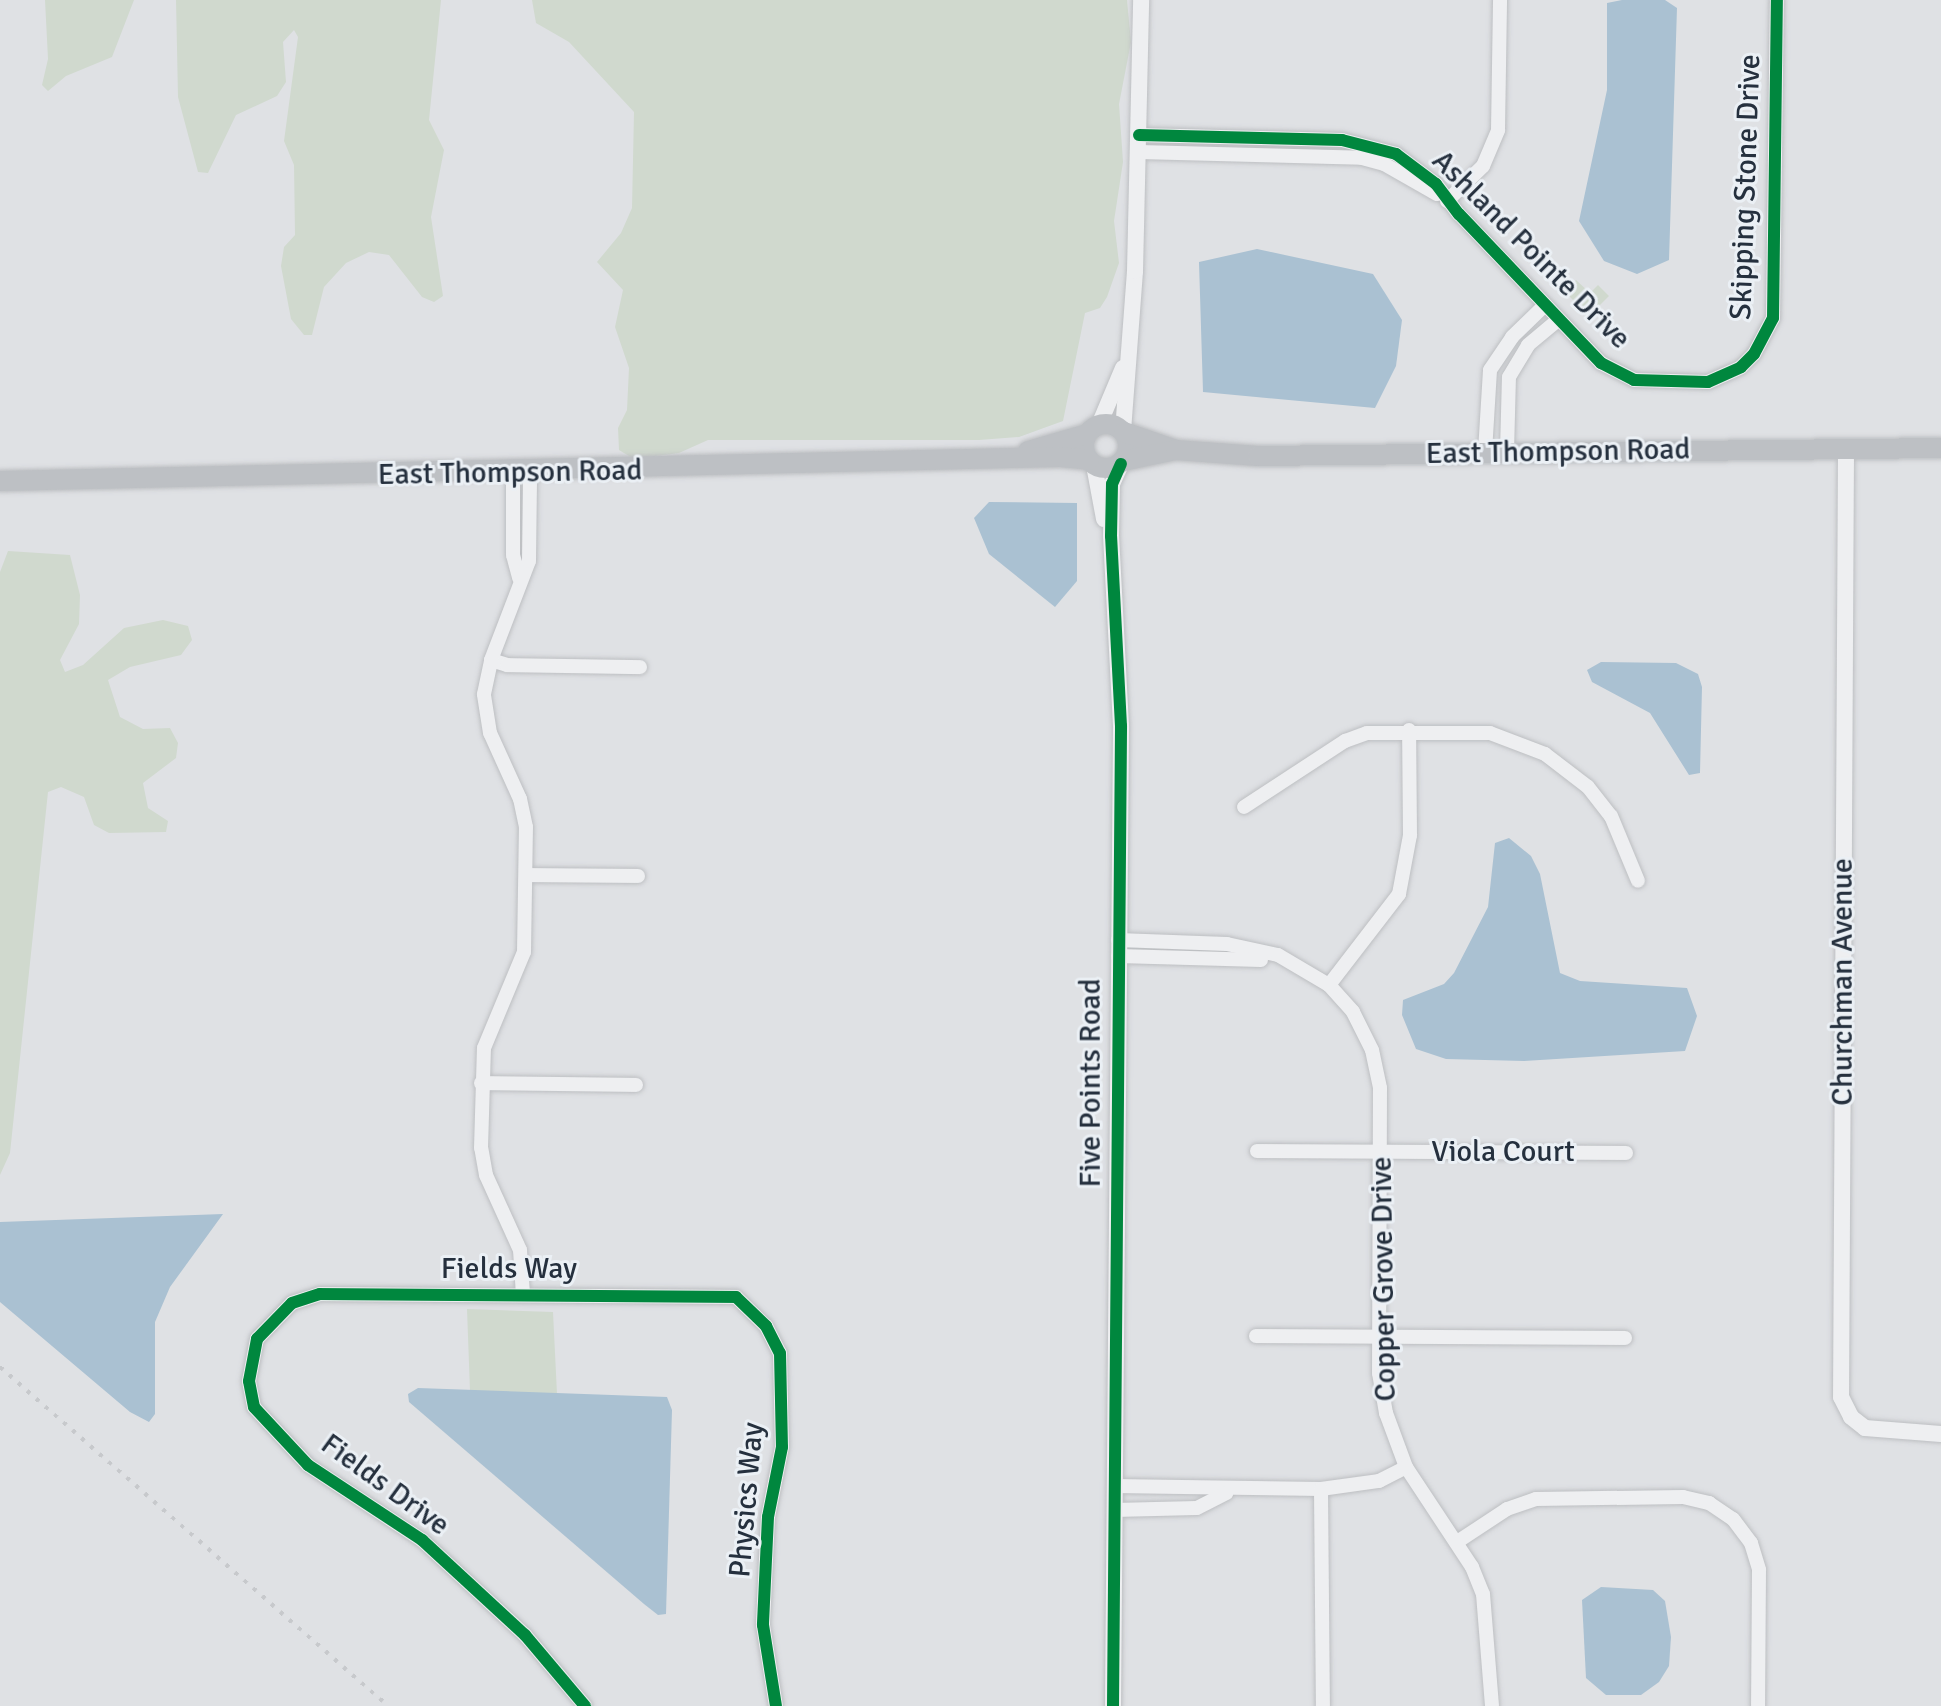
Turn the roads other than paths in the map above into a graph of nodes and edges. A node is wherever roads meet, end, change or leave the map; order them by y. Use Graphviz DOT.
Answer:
graph roads {
  1 [pos="1141,0"];
  2 [pos="1500,0"];
  3 [pos="1777,0"];
  4 [pos="1235,137"];
  5 [pos="1139,144"];
  6 [pos="1236,153"];
  7 [pos="1447,201"];
  8 [pos="1545,305"];
  9 [pos="1559,319"];
  10 [pos="1504,347"];
  11 [pos="1519,358"];
  12 [pos="1125,363"];
  13 [pos="1741,367"];
  14 [pos="1093,429"];
  15 [pos="1123,432"];
  16 [pos="1941,448"];
  17 [pos="1176,450"];
  18 [pos="1846,450"];
  19 [pos="1485,452"];
  20 [pos="1507,452"];
  21 [pos="1020,459"];
  22 [pos="1122,462"];
  23 [pos="1091,463"];
  24 [pos="522,473"];
  25 [pos="0,481"];
  26 [pos="1111,536"];
  27 [pos="491,660"];
  28 [pos="640,667"];
  29 [pos="1409,730"];
  30 [pos="1244,807"];
  31 [pos="526,875"];
  32 [pos="638,876"];
  33 [pos="1638,881"];
  34 [pos="1118,948"];
  35 [pos="1329,985"];
  36 [pos="481,1083"];
  37 [pos="636,1085"];
  38 [pos="1257,1151"];
  39 [pos="1380,1151"];
  40 [pos="1626,1153"];
  41 [pos="523,1295"];
  42 [pos="747,1309"];
  43 [pos="272,1319"];
  44 [pos="1256,1336"];
  45 [pos="1379,1336"];
  46 [pos="1625,1338"];
  47 [pos="1941,1434"];
  48 [pos="1406,1467"];
  49 [pos="1114,1486"];
  50 [pos="1321,1489"];
  51 [pos="1230,1491"];
  52 [pos="1114,1510"];
  53 [pos="1457,1542"];
  54 [pos="585,1706"];
  55 [pos="776,1706"];
  56 [pos="1113,1706"];
  57 [pos="1323,1706"];
  58 [pos="1492,1706"];
  59 [pos="1758,1706"];
  1 -- 5 [label="street"];
  2 -- 7 [label="street"];
  3 -- 13 [label="street, Skipping Stone Drive"];
  4 -- 5 [label="street, Ashland Pointe Drive"];
  4 -- 6 [label="street"];
  4 -- 7 [label="street, Ashland Pointe Drive"];
  5 -- 6 [label="street, Ashland Pointe Drive"];
  5 -- 12 [label="street"];
  6 -- 7 [label="street, Ashland Pointe Drive"];
  7 -- 8 [label="street, Ashland Pointe Drive"];
  8 -- 9 [label="street, Ashland Pointe Drive"];
  8 -- 10 [label="street"];
  9 -- 11 [label="street"];
  9 -- 13 [label="street, Ashland Pointe Drive"];
  10 -- 11 [label="street"];
  10 -- 19 [label="street"];
  11 -- 20 [label="street"];
  12 -- 14 [label="street"];
  12 -- 15 [label="street"];
  14 -- 15 [label="main road"];
  14 -- 21 [label="main road, East Thompson Road"];
  14 -- 23 [label="main road"];
  15 -- 17 [label="main road, East Thompson Road"];
  15 -- 22 [label="main road"];
  16 -- 18 [label="main road, East Thompson Road"];
  17 -- 19 [label="main road, East Thompson Road"];
  17 -- 22 [label="main road, East Thompson Road"];
  18 -- 20 [label="main road, East Thompson Road"];
  18 -- 47 [label="street, Churchman Avenue"];
  19 -- 20 [label="main road, East Thompson Road"];
  21 -- 23 [label="main road, East Thompson Road"];
  21 -- 24 [label="main road, East Thompson Road"];
  22 -- 23 [label="main road"];
  22 -- 26 [label="street, Five Points Road"];
  23 -- 26 [label="street, Five Points Road"];
  24 -- 25 [label="main road, East Thompson Road"];
  24 -- 27 [label="street"];
  26 -- 34 [label="street, Five Points Road"];
  27 -- 28 [label="street"];
  27 -- 31 [label="street"];
  29 -- 30 [label="street"];
  29 -- 33 [label="street"];
  29 -- 35 [label="street"];
  31 -- 32 [label="street"];
  31 -- 36 [label="street"];
  34 -- 35 [label="street, Copper Grove Drive"];
  34 -- 49 [label="street, Five Points Road"];
  35 -- 39 [label="street, Copper Grove Drive"];
  36 -- 37 [label="street"];
  36 -- 41 [label="street"];
  38 -- 39 [label="street, Viola Court"];
  39 -- 40 [label="street, Viola Court"];
  39 -- 45 [label="street, Copper Grove Drive"];
  41 -- 42 [label="street, Fields Way"];
  41 -- 43 [label="street, Fields Way"];
  42 -- 55 [label="street, Physics Way"];
  43 -- 54 [label="street, Fields Drive"];
  44 -- 45 [label="street"];
  45 -- 46 [label="street"];
  45 -- 48 [label="street, Copper Grove Drive"];
  48 -- 50 [label="street"];
  48 -- 53 [label="street, Copper Grove Drive"];
  49 -- 51 [label="street"];
  49 -- 52 [label="street, Five Points Road"];
  50 -- 51 [label="street"];
  50 -- 57 [label="street"];
  51 -- 52 [label="street"];
  52 -- 56 [label="street, Five Points Road"];
  53 -- 58 [label="street, Copper Grove Drive"];
  53 -- 59 [label="street"];
}
